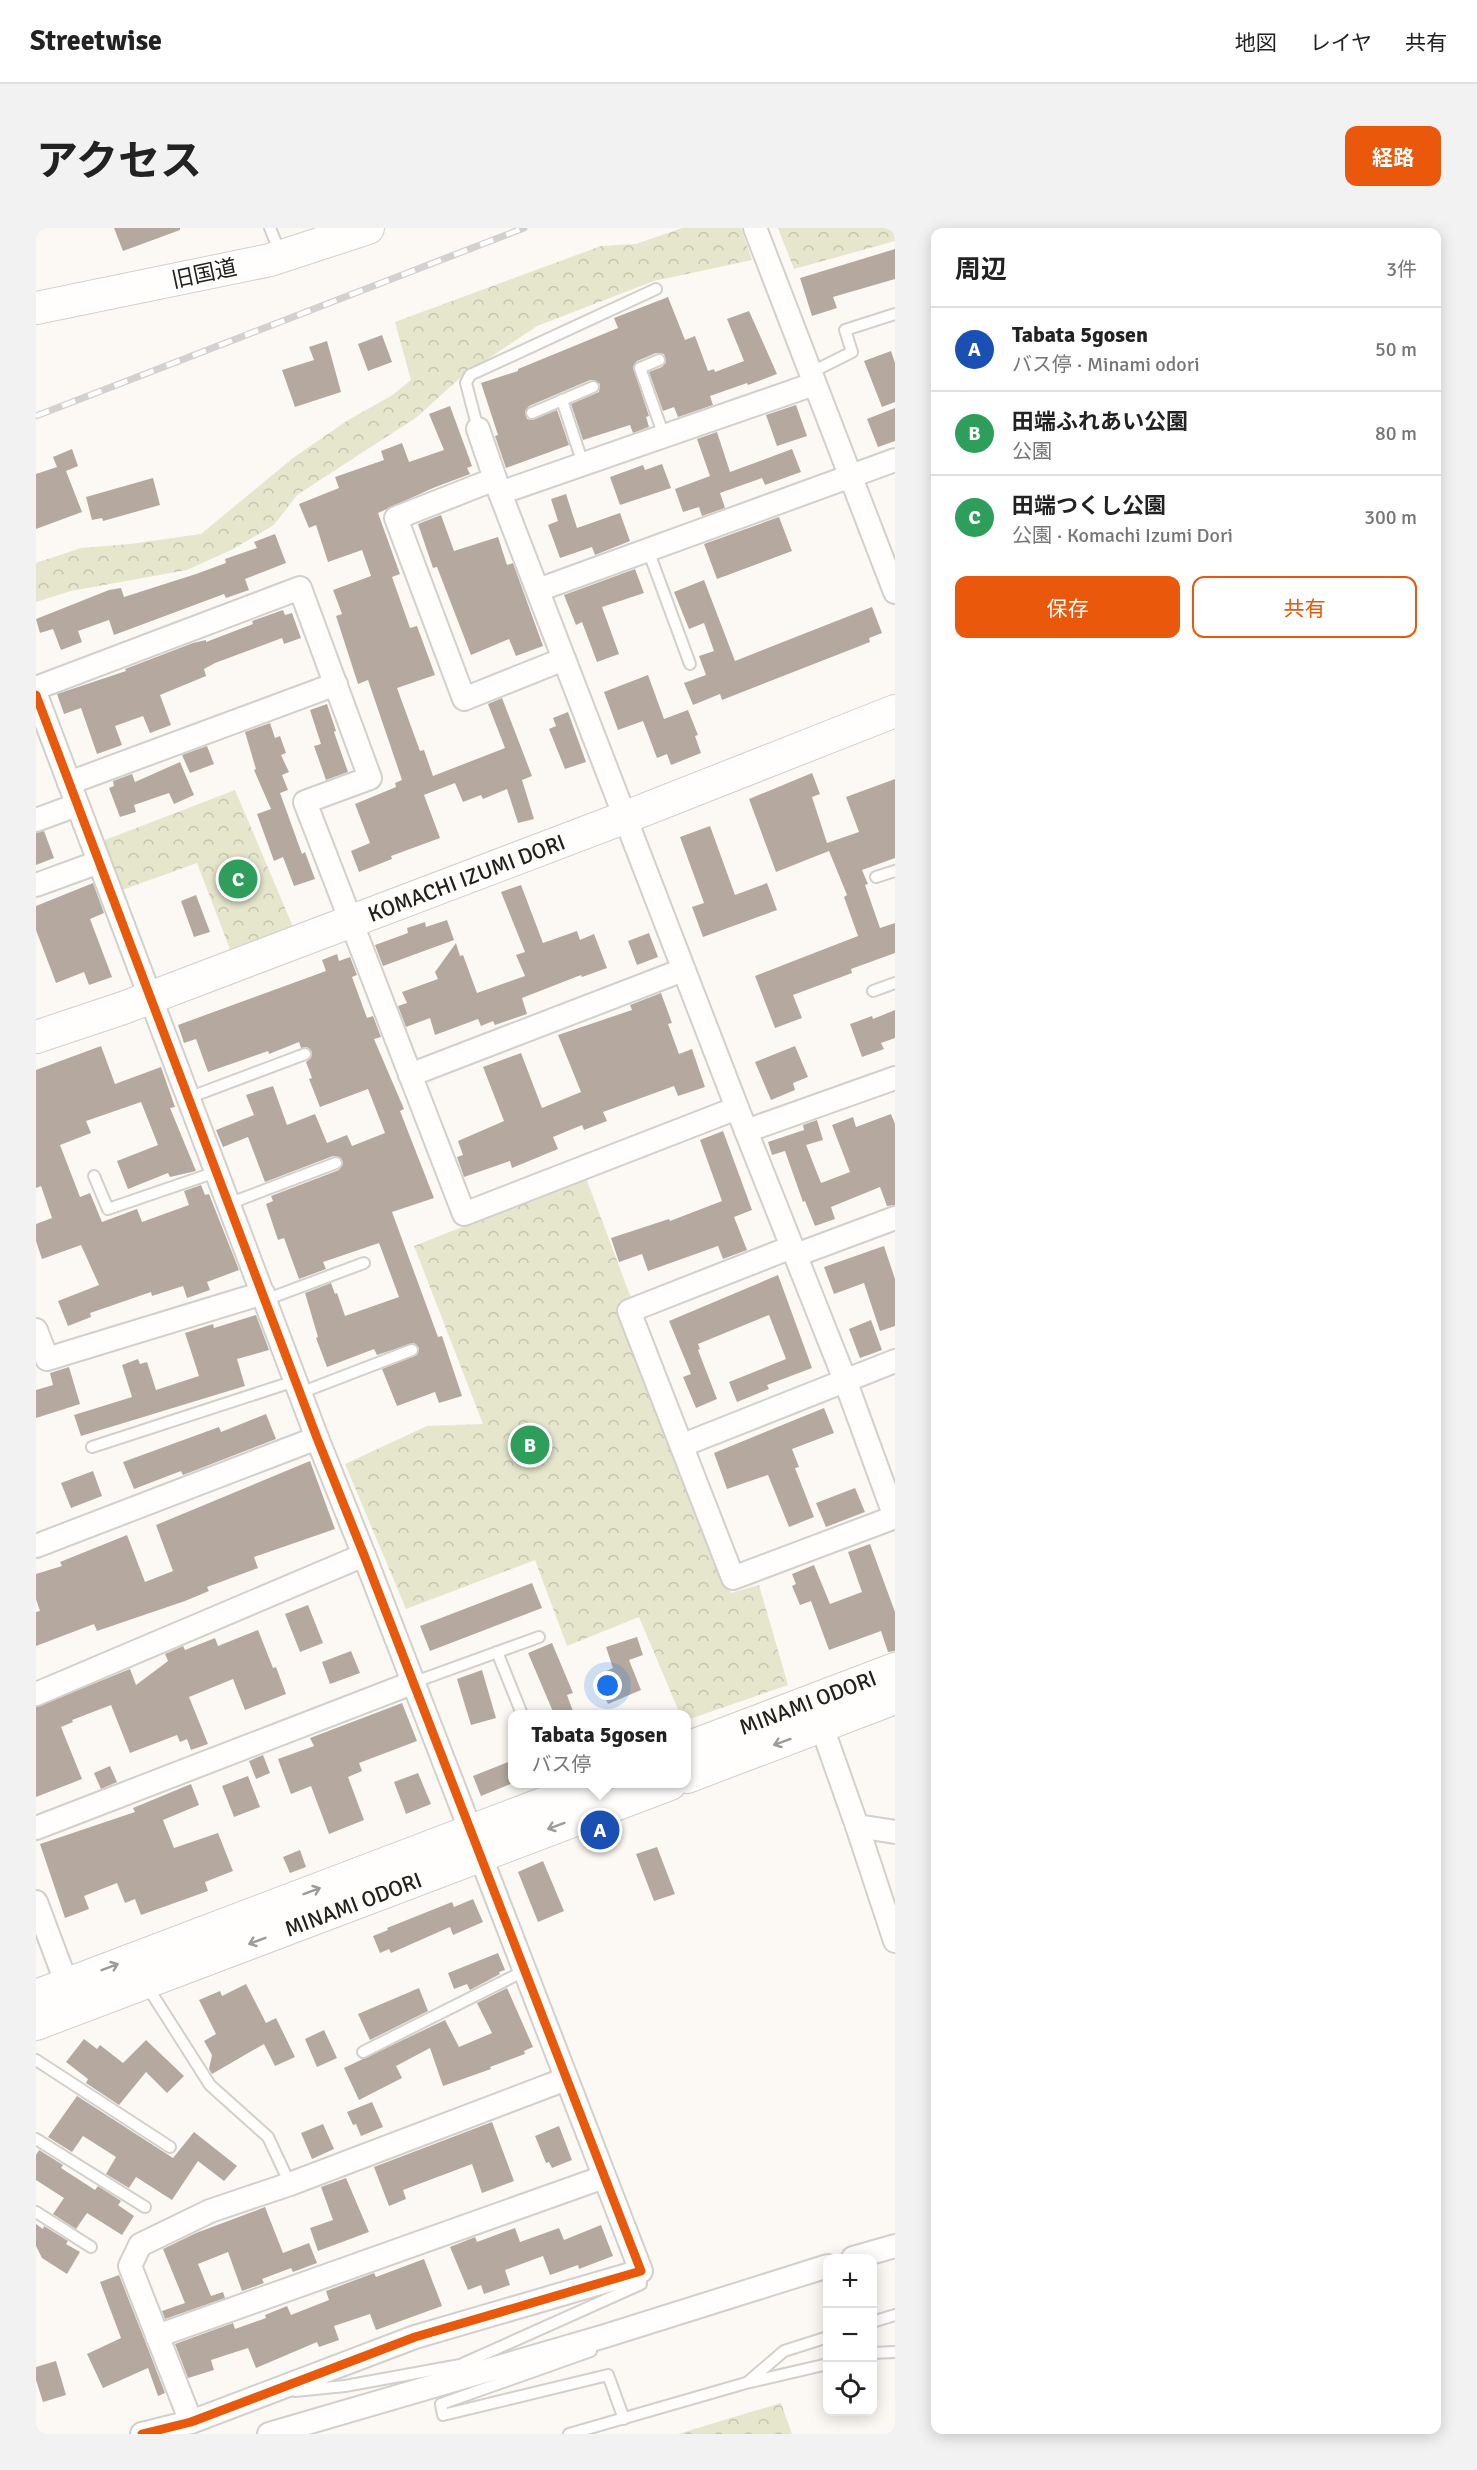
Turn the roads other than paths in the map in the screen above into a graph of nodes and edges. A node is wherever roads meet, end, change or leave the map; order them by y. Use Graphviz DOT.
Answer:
graph roads {
  1 [pos="755,228"];
  2 [pos="360,229"];
  3 [pos="276,242"];
  4 [pos="656,289"];
  5 [pos="36,308"];
  6 [pos="895,314"];
  7 [pos="659,360"];
  8 [pos="812,379"];
  9 [pos="593,387"];
  10 [pos="562,400"];
  11 [pos="532,413"];
  12 [pos="478,429"];
  13 [pos="664,436"];
  14 [pos="895,460"];
  15 [pos="583,464"];
  16 [pos="851,477"];
  17 [pos="497,486"];
  18 [pos="648,550"];
  19 [pos="538,590"];
  20 [pos="895,592"];
  21 [pos="564,659"];
  22 [pos="690,664"];
  23 [pos="336,684"];
  24 [pos="36,688"];
  25 [pos="36,695"];
  26 [pos="895,711"];
  27 [pos="41,725"];
  28 [pos="69,783"];
  29 [pos="77,805"];
  30 [pos="626,817"];
  31 [pos="36,820"];
  32 [pos="99,862"];
  33 [pos="895,871"];
  34 [pos="876,877"];
  35 [pos="36,885"];
  36 [pos="350,921"];
  37 [pos="683,970"];
  38 [pos="895,983"];
  39 [pos="873,991"];
  40 [pos="149,998"];
  41 [pos="36,1037"];
  42 [pos="305,1054"];
  43 [pos="410,1075"];
  44 [pos="895,1077"];
  45 [pos="188,1098"];
  46 [pos="737,1108"];
  47 [pos="746,1131"];
  48 [pos="336,1163"];
  49 [pos="216,1172"];
  50 [pos="94,1176"];
  51 [pos="228,1204"];
  52 [pos="895,1218"];
  53 [pos="794,1251"];
  54 [pos="364,1263"];
  55 [pos="264,1297"];
  56 [pos="36,1330"];
  57 [pos="412,1350"];
  58 [pos="895,1361"];
  59 [pos="844,1380"];
  60 [pos="298,1387"];
  61 [pos="317,1438"];
  62 [pos="682,1445"];
  63 [pos="92,1447"];
  64 [pos="895,1517"];
  65 [pos="36,1546"];
  66 [pos="364,1555"];
  67 [pos="538,1637"];
  68 [pos="497,1652"];
  69 [pos="895,1669"];
  70 [pos="412,1683"];
  71 [pos="36,1694"];
  72 [pos="895,1698"];
  73 [pos="520,1710"];
  74 [pos="817,1714"];
  75 [pos="691,1747"];
  76 [pos="691,1775"];
  77 [pos="587,1788"];
  78 [pos="657,1788"];
  79 [pos="857,1826"];
  80 [pos="36,1828"];
  81 [pos="895,1832"];
  82 [pos="475,1843"];
  83 [pos="36,1902"];
  84 [pos="895,1941"];
  85 [pos="524,1971"];
  86 [pos="146,1983"];
  87 [pos="36,1996"];
  88 [pos="71,1996"];
  89 [pos="36,2024"];
  90 [pos="363,2052"];
  91 [pos="36,2060"];
  92 [pos="566,2079"];
  93 [pos="36,2139"];
  94 [pos="170,2146"];
  95 [pos="604,2177"];
  96 [pos="290,2184"];
  97 [pos="145,2207"];
  98 [pos="36,2212"];
  99 [pos="895,2246"];
  100 [pos="91,2247"];
  101 [pos="869,2254"];
  102 [pos="823,2268"];
  103 [pos="641,2271"];
  104 [pos="895,2315"];
  105 [pos="877,2321"];
  106 [pos="157,2336"];
  107 [pos="605,2336"];
  108 [pos="823,2339"];
  109 [pos="895,2352"];
  110 [pos="877,2353"];
  111 [pos="823,2365"];
  112 [pos="462,2371"];
  113 [pos="746,2383"];
  114 [pos="262,2395"];
  115 [pos="624,2419"];
  116 [pos="191,2422"];
  117 [pos="142,2434"];
  118 [pos="269,2434"];
  119 [pos="569,2434"];
  1 -- 8 [label="street"];
  2 -- 3 [label="street, 旧国道"];
  3 -- 5 [label="street, 旧国道"];
  4 -- 12 [label="lane"];
  6 -- 8 [label="lane"];
  7 -- 13 [label="lane"];
  8 -- 13 [label="street"];
  8 -- 16 [label="street"];
  9 -- 10 [label="lane"];
  10 -- 11 [label="lane"];
  10 -- 15 [label="lane"];
  12 -- 17 [label="street"];
  13 -- 15 [label="street"];
  14 -- 16 [label="street"];
  15 -- 17 [label="street"];
  16 -- 18 [label="street"];
  16 -- 20 [label="street"];
  17 -- 19 [label="street"];
  17 -- 21 [label="street"];
  18 -- 19 [label="street"];
  18 -- 22 [label="lane"];
  19 -- 21 [label="street"];
  21 -- 30 [label="street"];
  23 -- 24 [label="street"];
  23 -- 28 [label="street"];
  23 -- 36 [label="street"];
  25 -- 27 [label="street"];
  26 -- 30 [label="street, KOMACHI IZUMI DORI"];
  27 -- 28 [label="street"];
  28 -- 29 [label="street"];
  29 -- 31 [label="street"];
  29 -- 32 [label="street"];
  30 -- 36 [label="street, KOMACHI IZUMI DORI"];
  30 -- 37 [label="street"];
  32 -- 35 [label="street"];
  32 -- 40 [label="street"];
  33 -- 34 [label="lane"];
  36 -- 40 [label="street, KOMACHI IZUMI DORI"];
  36 -- 43 [label="street"];
  37 -- 43 [label="street"];
  37 -- 46 [label="street"];
  38 -- 39 [label="lane"];
  40 -- 41 [label="street, KOMACHI IZUMI DORI"];
  40 -- 45 [label="street"];
  42 -- 45 [label="lane"];
  43 -- 46 [label="street"];
  44 -- 47 [label="street"];
  45 -- 49 [label="street"];
  46 -- 47 [label="street"];
  47 -- 53 [label="street"];
  48 -- 51 [label="lane"];
  49 -- 50 [label="lane"];
  49 -- 51 [label="street"];
  51 -- 55 [label="street"];
  52 -- 53 [label="street"];
  53 -- 59 [label="street"];
  53 -- 62 [label="street"];
  54 -- 55 [label="lane"];
  55 -- 56 [label="street"];
  55 -- 60 [label="street"];
  57 -- 60 [label="lane"];
  58 -- 59 [label="street"];
  59 -- 62 [label="street"];
  59 -- 64 [label="street"];
  60 -- 61 [label="street"];
  60 -- 63 [label="lane"];
  61 -- 65 [label="street"];
  61 -- 66 [label="street"];
  62 -- 64 [label="street"];
  66 -- 70 [label="street"];
  66 -- 71 [label="street"];
  67 -- 68 [label="lane"];
  68 -- 70 [label="lane"];
  68 -- 73 [label="lane"];
  69 -- 74 [label="street, MINAMI ODORI"];
  70 -- 80 [label="street"];
  70 -- 82 [label="street"];
  72 -- 74 [label="street, MINAMI ODORI"];
  74 -- 75 [label="street, MINAMI ODORI"];
  74 -- 76 [label="street, MINAMI ODORI, one-way"];
  74 -- 79 [label="street"];
  77 -- 82 [label="street, MINAMI ODORI"];
  78 -- 82 [label="street, MINAMI ODORI, one-way"];
  79 -- 81 [label="street"];
  79 -- 84 [label="street"];
  82 -- 85 [label="street"];
  82 -- 86 [label="street, MINAMI ODORI, one-way"];
  88 -- 82 [label="street, MINAMI ODORI, one-way"];
  83 -- 88 [label="street"];
  85 -- 90 [label="lane"];
  85 -- 92 [label="street"];
  86 -- 88 [label="street, MINAMI ODORI"];
  86 -- 96 [label="lane"];
  87 -- 88 [label="street, MINAMI ODORI"];
  88 -- 89 [label="street, MINAMI ODORI"];
  91 -- 94 [label="lane"];
  92 -- 95 [label="street"];
  92 -- 96 [label="street"];
  93 -- 97 [label="lane"];
  95 -- 103 [label="street"];
  95 -- 106 [label="street"];
  96 -- 106 [label="street"];
  98 -- 100 [label="lane"];
  99 -- 101 [label="street"];
  102 -- 107 [label="street"];
  103 -- 112 [label="lane"];
  103 -- 114 [label="street"];
  104 -- 105 [label="lane"];
  106 -- 116 [label="street"];
  107 -- 112 [label="street"];
  107 -- 115 [label="lane"];
  108 -- 113 [label="lane"];
  109 -- 110 [label="lane"];
  111 -- 113 [label="lane"];
  112 -- 114 [label="lane"];
  112 -- 118 [label="street"];
  113 -- 115 [label="lane"];
  114 -- 116 [label="street"];
  115 -- 119 [label="lane"];
  116 -- 117 [label="street"];
}
